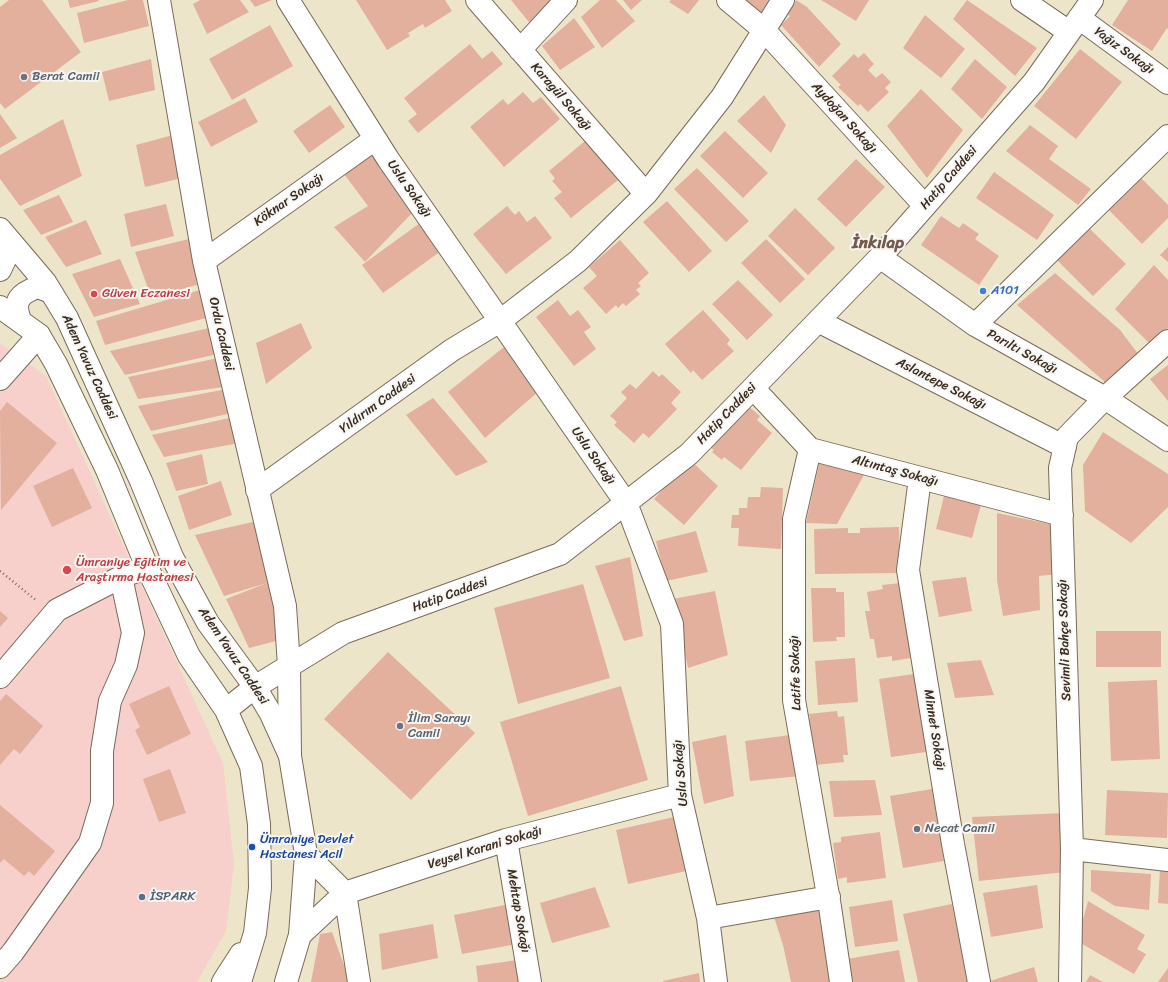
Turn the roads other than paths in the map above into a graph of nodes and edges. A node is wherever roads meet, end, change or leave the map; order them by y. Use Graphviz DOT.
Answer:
graph roads {
  1 [pos="159,0"];
  2 [pos="288,0"];
  3 [pos="477,0"];
  4 [pos="566,0"];
  5 [pos="728,0"];
  6 [pos="783,0"];
  7 [pos="1022,0"];
  8 [pos="1092,0"];
  9 [pos="1074,25"];
  10 [pos="764,30"];
  11 [pos="520,50"];
  12 [pos="1168,83"];
  13 [pos="1168,136"];
  14 [pos="375,139"];
  15 [pos="646,194"];
  16 [pos="925,206"];
  17 [pos="5,235"];
  18 [pos="880,257"];
  19 [pos="204,261"];
  20 [pos="0,270"];
  21 [pos="52,292"];
  22 [pos="0,307"];
  23 [pos="20,320"];
  24 [pos="500,321"];
  25 [pos="818,321"];
  26 [pos="975,325"];
  27 [pos="39,335"];
  28 [pos="1168,341"];
  29 [pos="0,378"];
  30 [pos="753,388"];
  31 [pos="1105,398"];
  32 [pos="1168,440"];
  33 [pos="1065,447"];
  34 [pos="810,449"];
  35 [pos="920,478"];
  36 [pos="257,490"];
  37 [pos="626,503"];
  38 [pos="1062,515"];
  39 [pos="172,557"];
  40 [pos="147,567"];
  41 [pos="121,577"];
  42 [pos="289,666"];
  43 [pos="0,677"];
  44 [pos="255,687"];
  45 [pos="226,710"];
  46 [pos="290,756"];
  47 [pos="680,795"];
  48 [pos="506,840"];
  49 [pos="1072,849"];
  50 [pos="306,854"];
  51 [pos="1168,860"];
  52 [pos="345,893"];
  53 [pos="829,897"];
  54 [pos="708,918"];
  55 [pos="255,933"];
  56 [pos="300,935"];
  57 [pos="0,967"];
  58 [pos="223,982"];
  59 [pos="240,982"];
  60 [pos="286,982"];
  61 [pos="359,982"];
  62 [pos="530,982"];
  63 [pos="716,982"];
  64 [pos="841,982"];
  65 [pos="979,982"];
  66 [pos="1070,982"];
  1 -- 19 [label="street, Ordu Caddesi"];
  2 -- 14 [label="street, Uslu Sokağı"];
  3 -- 11 [label="street, Karagül Sokağı"];
  4 -- 11 [label="street"];
  5 -- 10 [label="street, Aydoğan Sokağı"];
  6 -- 10 [label="street, Yıldırım Caddesi"];
  7 -- 9 [label="street, Yağız Sokağı"];
  8 -- 9 [label="street, Hatip Caddesi"];
  9 -- 12 [label="street, Yağız Sokağı"];
  9 -- 16 [label="street, Hatip Caddesi"];
  10 -- 15 [label="street, Yıldırım Caddesi"];
  10 -- 16 [label="street, Aydoğan Sokağı"];
  11 -- 15 [label="street, Karagül Sokağı"];
  13 -- 26 [label="street"];
  14 -- 19 [label="street, Köknar Sokağı"];
  14 -- 24 [label="street, Uslu Sokağı"];
  15 -- 24 [label="street, Yıldırım Caddesi"];
  16 -- 18 [label="street, Hatip Caddesi"];
  17 -- 20 [label="street"];
  17 -- 21 [label="street, Adem Yavuz Caddesi"];
  18 -- 25 [label="street, Hatip Caddesi"];
  18 -- 26 [label="street, Parıltı Sokağı"];
  19 -- 36 [label="street, Ordu Caddesi"];
  21 -- 23 [label="street"];
  21 -- 39 [label="street, Adem Yavuz Caddesi"];
  22 -- 23 [label="street"];
  23 -- 27 [label="street"];
  24 -- 36 [label="street, Yıldırım Caddesi"];
  24 -- 37 [label="street, Uslu Sokağı"];
  25 -- 30 [label="street, Hatip Caddesi"];
  25 -- 33 [label="street, Aslantepe Sokağı"];
  26 -- 31 [label="street, Parıltı Sokağı"];
  27 -- 29 [label="street"];
  27 -- 40 [label="street"];
  28 -- 31 [label="street, Sevimli Bahçe Sokağı"];
  30 -- 34 [label="street"];
  30 -- 37 [label="street, Hatip Caddesi"];
  31 -- 32 [label="street, Parıltı Sokağı"];
  31 -- 33 [label="street, Sevimli Bahçe Sokağı"];
  33 -- 38 [label="street, Sevimli Bahçe Sokağı"];
  34 -- 35 [label="street, Altıntaş Sokağı"];
  34 -- 53 [label="street, Latife Sokağı"];
  35 -- 38 [label="street, Altıntaş Sokağı"];
  35 -- 65 [label="street, Minnet Sokağı"];
  36 -- 42 [label="street, Ordu Caddesi"];
  37 -- 42 [label="street, Hatip Caddesi"];
  37 -- 47 [label="street, Uslu Sokağı"];
  38 -- 49 [label="street, Sevimli Bahçe Sokağı"];
  39 -- 40 [label="street"];
  39 -- 44 [label="street, Adem Yavuz Caddesi"];
  40 -- 41 [label="street"];
  40 -- 45 [label="street"];
  41 -- 43 [label="street"];
  41 -- 57 [label="street"];
  42 -- 44 [label="street, Hatip Caddesi"];
  42 -- 46 [label="street, Ordu Caddesi"];
  44 -- 45 [label="street, Hatip Caddesi"];
  44 -- 46 [label="street, Adem Yavuz Caddesi"];
  45 -- 55 [label="street"];
  46 -- 50 [label="street, Adem Yavuz Caddesi"];
  47 -- 48 [label="street, Veysel Karani Sokağı"];
  47 -- 54 [label="street, Uslu Sokağı"];
  48 -- 52 [label="street, Veysel Karani Sokağı"];
  48 -- 62 [label="street, Mehtap Sokağı"];
  49 -- 51 [label="street"];
  49 -- 66 [label="street, Sevimli Bahçe Sokağı"];
  50 -- 52 [label="street"];
  50 -- 56 [label="street, Adem Yavuz Caddesi"];
  52 -- 56 [label="street"];
  52 -- 61 [label="street"];
  53 -- 54 [label="street"];
  53 -- 64 [label="street, Latife Sokağı"];
  54 -- 63 [label="street, Uslu Sokağı"];
  55 -- 58 [label="street"];
  55 -- 59 [label="street"];
  56 -- 60 [label="street, Adem Yavuz Caddesi"];
}
